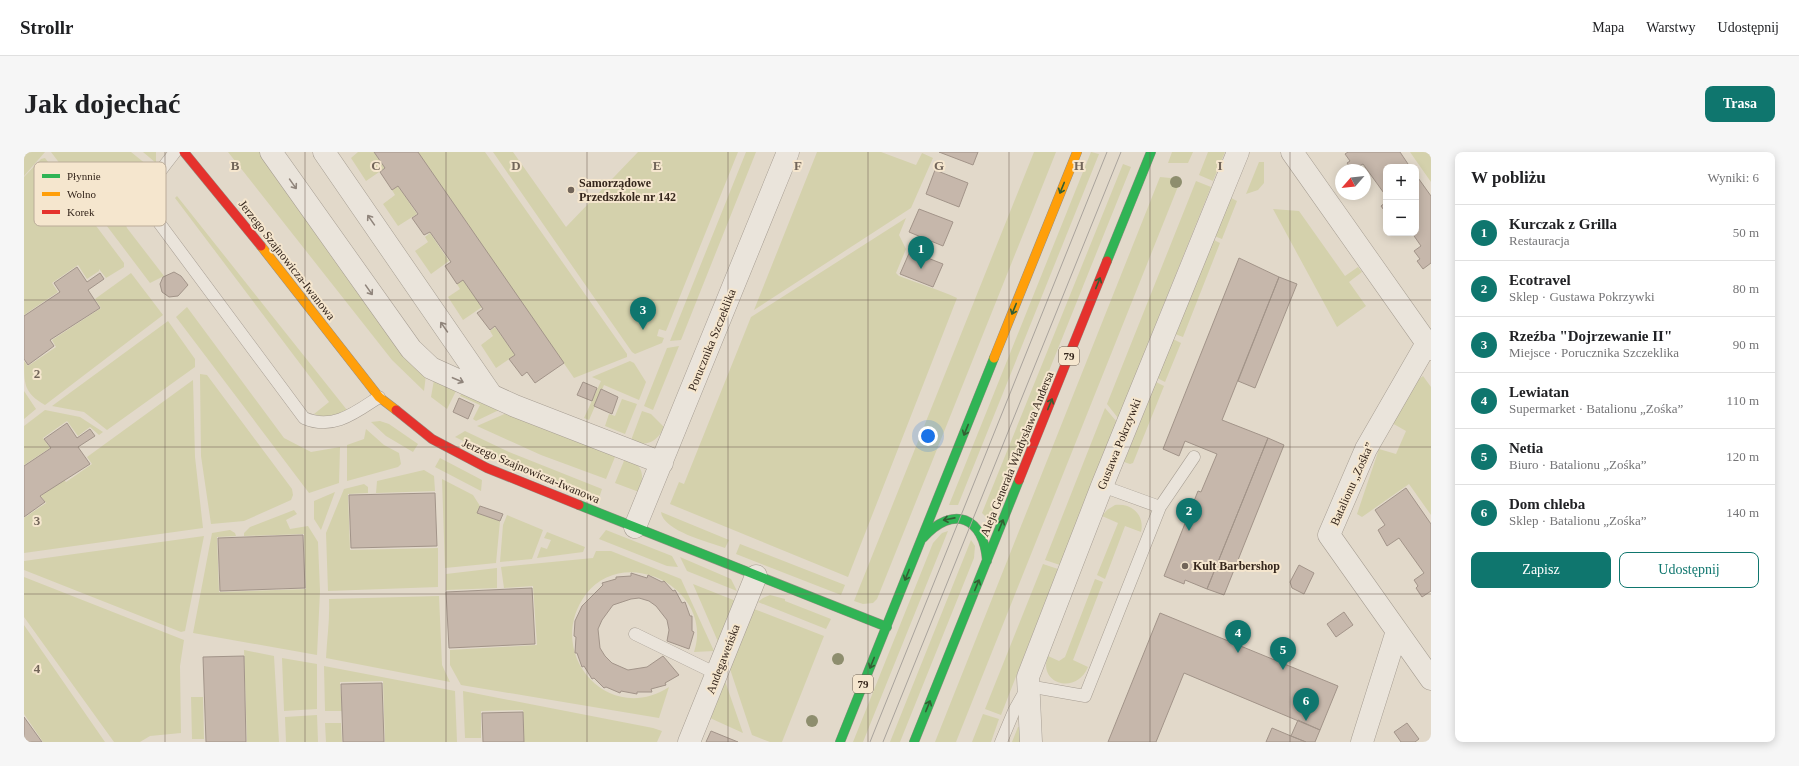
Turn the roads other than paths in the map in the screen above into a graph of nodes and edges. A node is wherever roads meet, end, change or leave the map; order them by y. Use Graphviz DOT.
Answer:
graph roads {
  1 [pos="175,152"];
  2 [pos="184,152"];
  3 [pos="271,152"];
  4 [pos="324,152"];
  5 [pos="788,152"];
  6 [pos="1077,152"];
  7 [pos="1151,152"];
  8 [pos="1238,152"];
  9 [pos="1292,152"];
  10 [pos="166,165"];
  11 [pos="161,226"];
  12 [pos="1429,346"];
  13 [pos="490,394"];
  14 [pos="379,396"];
  15 [pos="1194,457"];
  16 [pos="662,463"];
  17 [pos="1102,486"];
  18 [pos="1160,507"];
  19 [pos="635,528"];
  20 [pos="922,538"];
  21 [pos="987,561"];
  22 [pos="756,576"];
  23 [pos="887,627"];
  24 [pos="1397,631"];
  25 [pos="635,634"];
  26 [pos="717,674"];
  27 [pos="1431,678"];
  28 [pos="1028,686"];
  29 [pos="689,742"];
  30 [pos="840,742"];
  31 [pos="914,742"];
  32 [pos="1001,742"];
  33 [pos="1031,742"];
  34 [pos="1362,742"];
  1 -- 10 [label="lane"];
  2 -- 14 [label="main road, Jerzego Szajnowicza-Iwanowa"];
  3 -- 13 [label="street, one-way"];
  13 -- 4 [label="street, one-way"];
  5 -- 16 [label="street, Porucznika Szczeklika"];
  6 -- 20 [label="main road, 79, one-way"];
  21 -- 7 [label="main road, Aleja Generała Władysława Andersa / 79, one-way"];
  8 -- 17 [label="street, Gustawa Pokrzywki"];
  9 -- 12 [label="street, Batalionu „Zośka”"];
  11 -- 14 [label="lane"];
  12 -- 24 [label="street, Batalionu „Zośka”"];
  13 -- 16 [label="street"];
  14 -- 19 [label="main road, Jerzego Szajnowicza-Iwanowa"];
  15 -- 18 [label="lane"];
  16 -- 19 [label="street, Porucznika Szczeklika"];
  17 -- 18 [label="lane"];
  17 -- 28 [label="street, Gustawa Pokrzywki"];
  18 -- 28 [label="lane"];
  19 -- 22 [label="main road, Jerzego Szajnowicza-Iwanowa"];
  21 -- 20 [label="main road, one-way"];
  20 -- 23 [label="main road, 79, one-way"];
  31 -- 21 [label="main road, Aleja Generała Władysława Andersa / 79, one-way"];
  22 -- 23 [label="main road, Jerzego Szajnowicza-Iwanowa"];
  22 -- 26 [label="street, Andegaweńska"];
  23 -- 30 [label="main road, 79, one-way"];
  24 -- 27 [label="street, Batalionu „Zośka”"];
  24 -- 34 [label="street"];
  25 -- 26 [label="lane"];
  26 -- 29 [label="street, Andegaweńska"];
  28 -- 32 [label="lane"];
  28 -- 33 [label="street, Gustawa Pokrzywki"];
}
